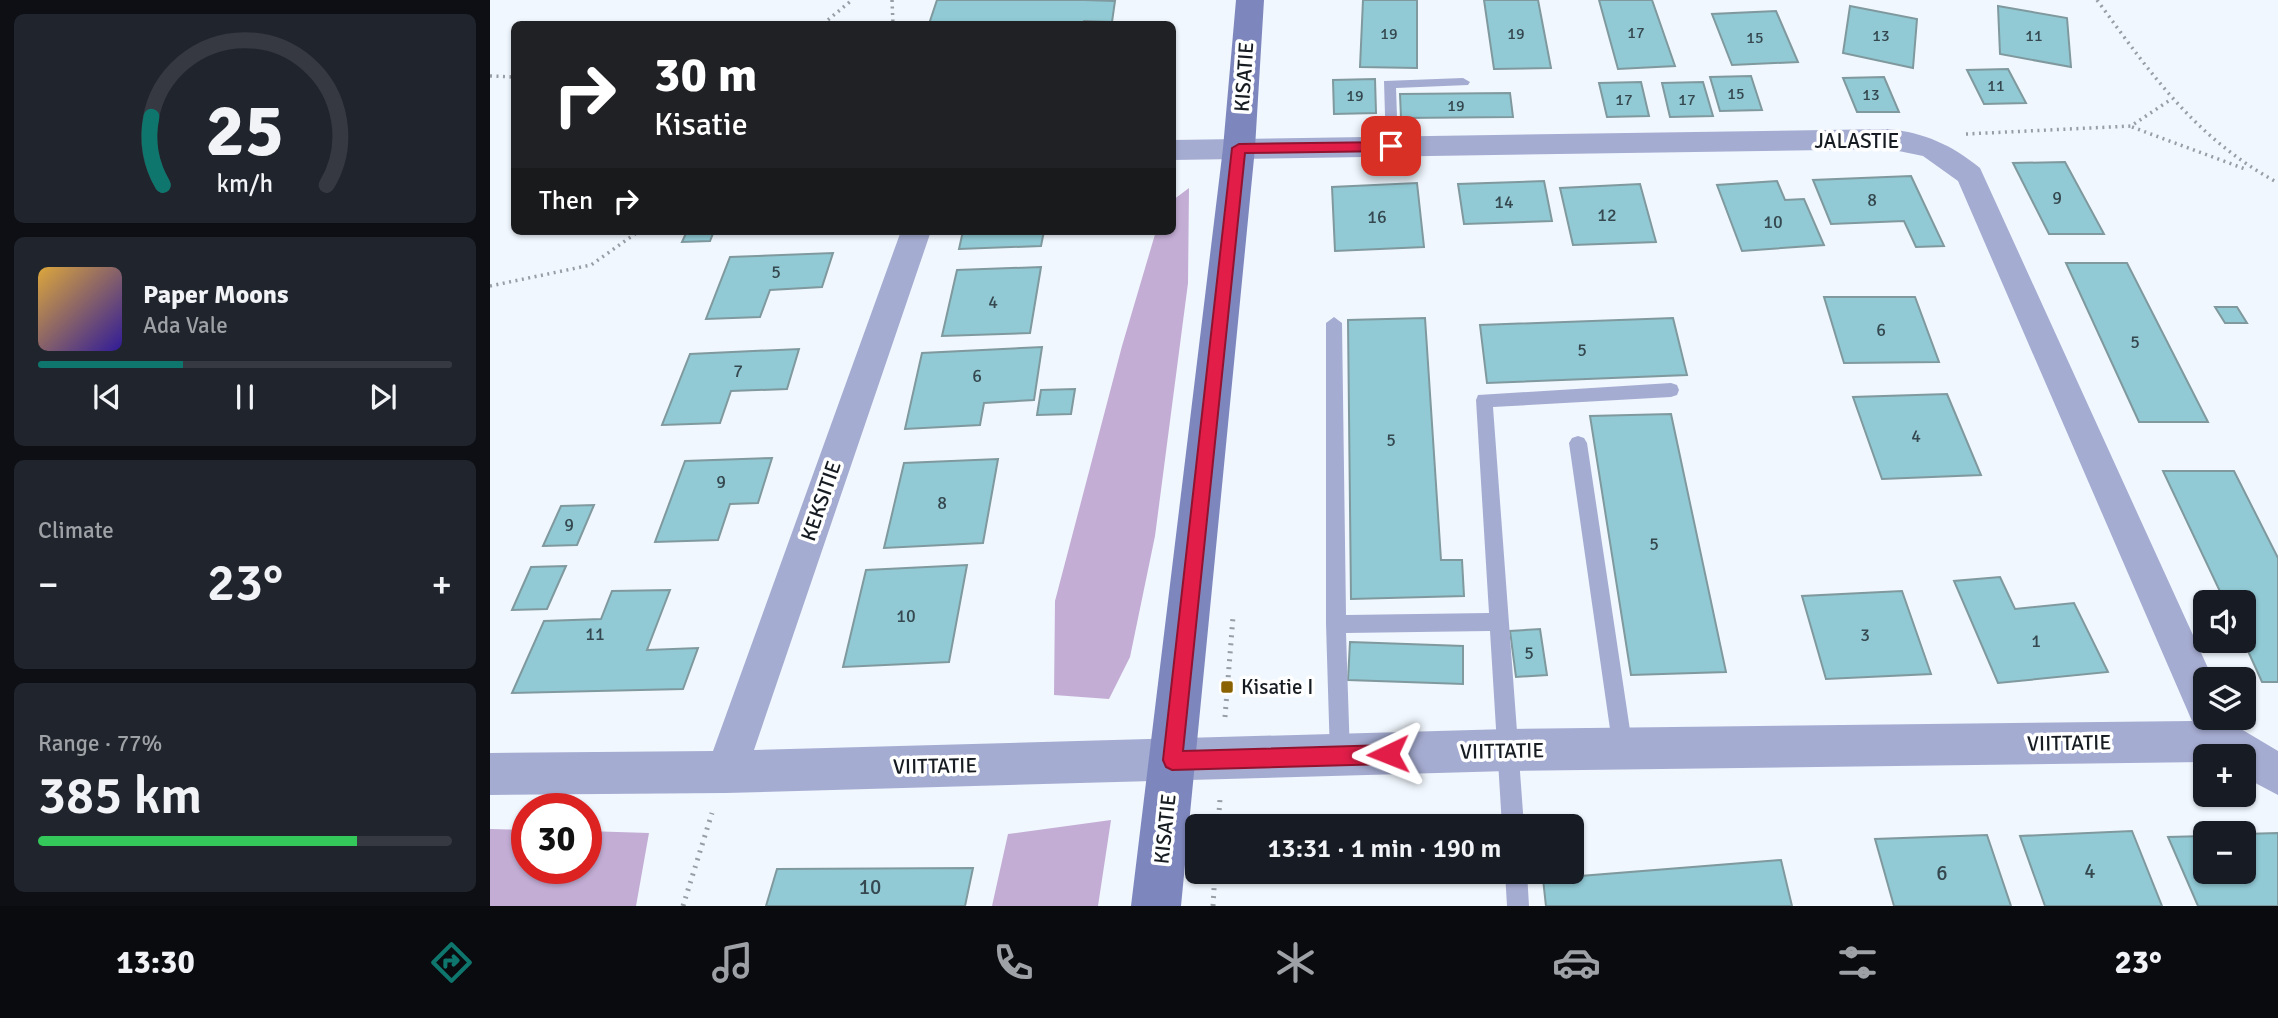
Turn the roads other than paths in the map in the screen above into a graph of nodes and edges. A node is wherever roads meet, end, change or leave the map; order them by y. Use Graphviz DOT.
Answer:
graph roads {
  1 [pos="1250,0"];
  2 [pos="1463,82"];
  3 [pos="1391,146"];
  4 [pos="1239,148"];
  5 [pos="1176,150"];
  6 [pos="915,235"];
  7 [pos="1334,323"];
  8 [pos="1671,390"];
  9 [pos="1578,443"];
  10 [pos="1498,622"];
  11 [pos="1336,624"];
  12 [pos="2193,678"];
  13 [pos="2193,722"];
  14 [pos="2223,730"];
  15 [pos="1508,750"];
  16 [pos="1623,750"];
  17 [pos="1340,756"];
  18 [pos="1172,760"];
  19 [pos="726,772"];
  20 [pos="490,774"];
  21 [pos="2278,774"];
  22 [pos="1512,814"];
  23 [pos="1517,884"];
  24 [pos="1156,906"];
  25 [pos="1518,906"];
  1 -- 4 [label="street, KISATIE"];
  2 -- 3 [label="lane"];
  3 -- 4 [label="street, JALASTIE"];
  3 -- 12 [label="street, JALASTIE"];
  4 -- 5 [label="street"];
  4 -- 18 [label="street, KISATIE"];
  6 -- 19 [label="street, KEKSITIE"];
  7 -- 11 [label="lane"];
  8 -- 10 [label="lane"];
  9 -- 16 [label="lane"];
  10 -- 11 [label="lane"];
  10 -- 15 [label="lane"];
  11 -- 17 [label="lane"];
  13 -- 16 [label="street, VIITTATIE"];
  14 -- 21 [label="street"];
  15 -- 16 [label="street, VIITTATIE"];
  15 -- 17 [label="street, VIITTATIE"];
  15 -- 22 [label="lane"];
  17 -- 18 [label="street, VIITTATIE"];
  18 -- 19 [label="street, VIITTATIE"];
  18 -- 24 [label="street, KISATIE"];
  19 -- 20 [label="street, VIITTATIE"];
  23 -- 25 [label="lane"];
}
